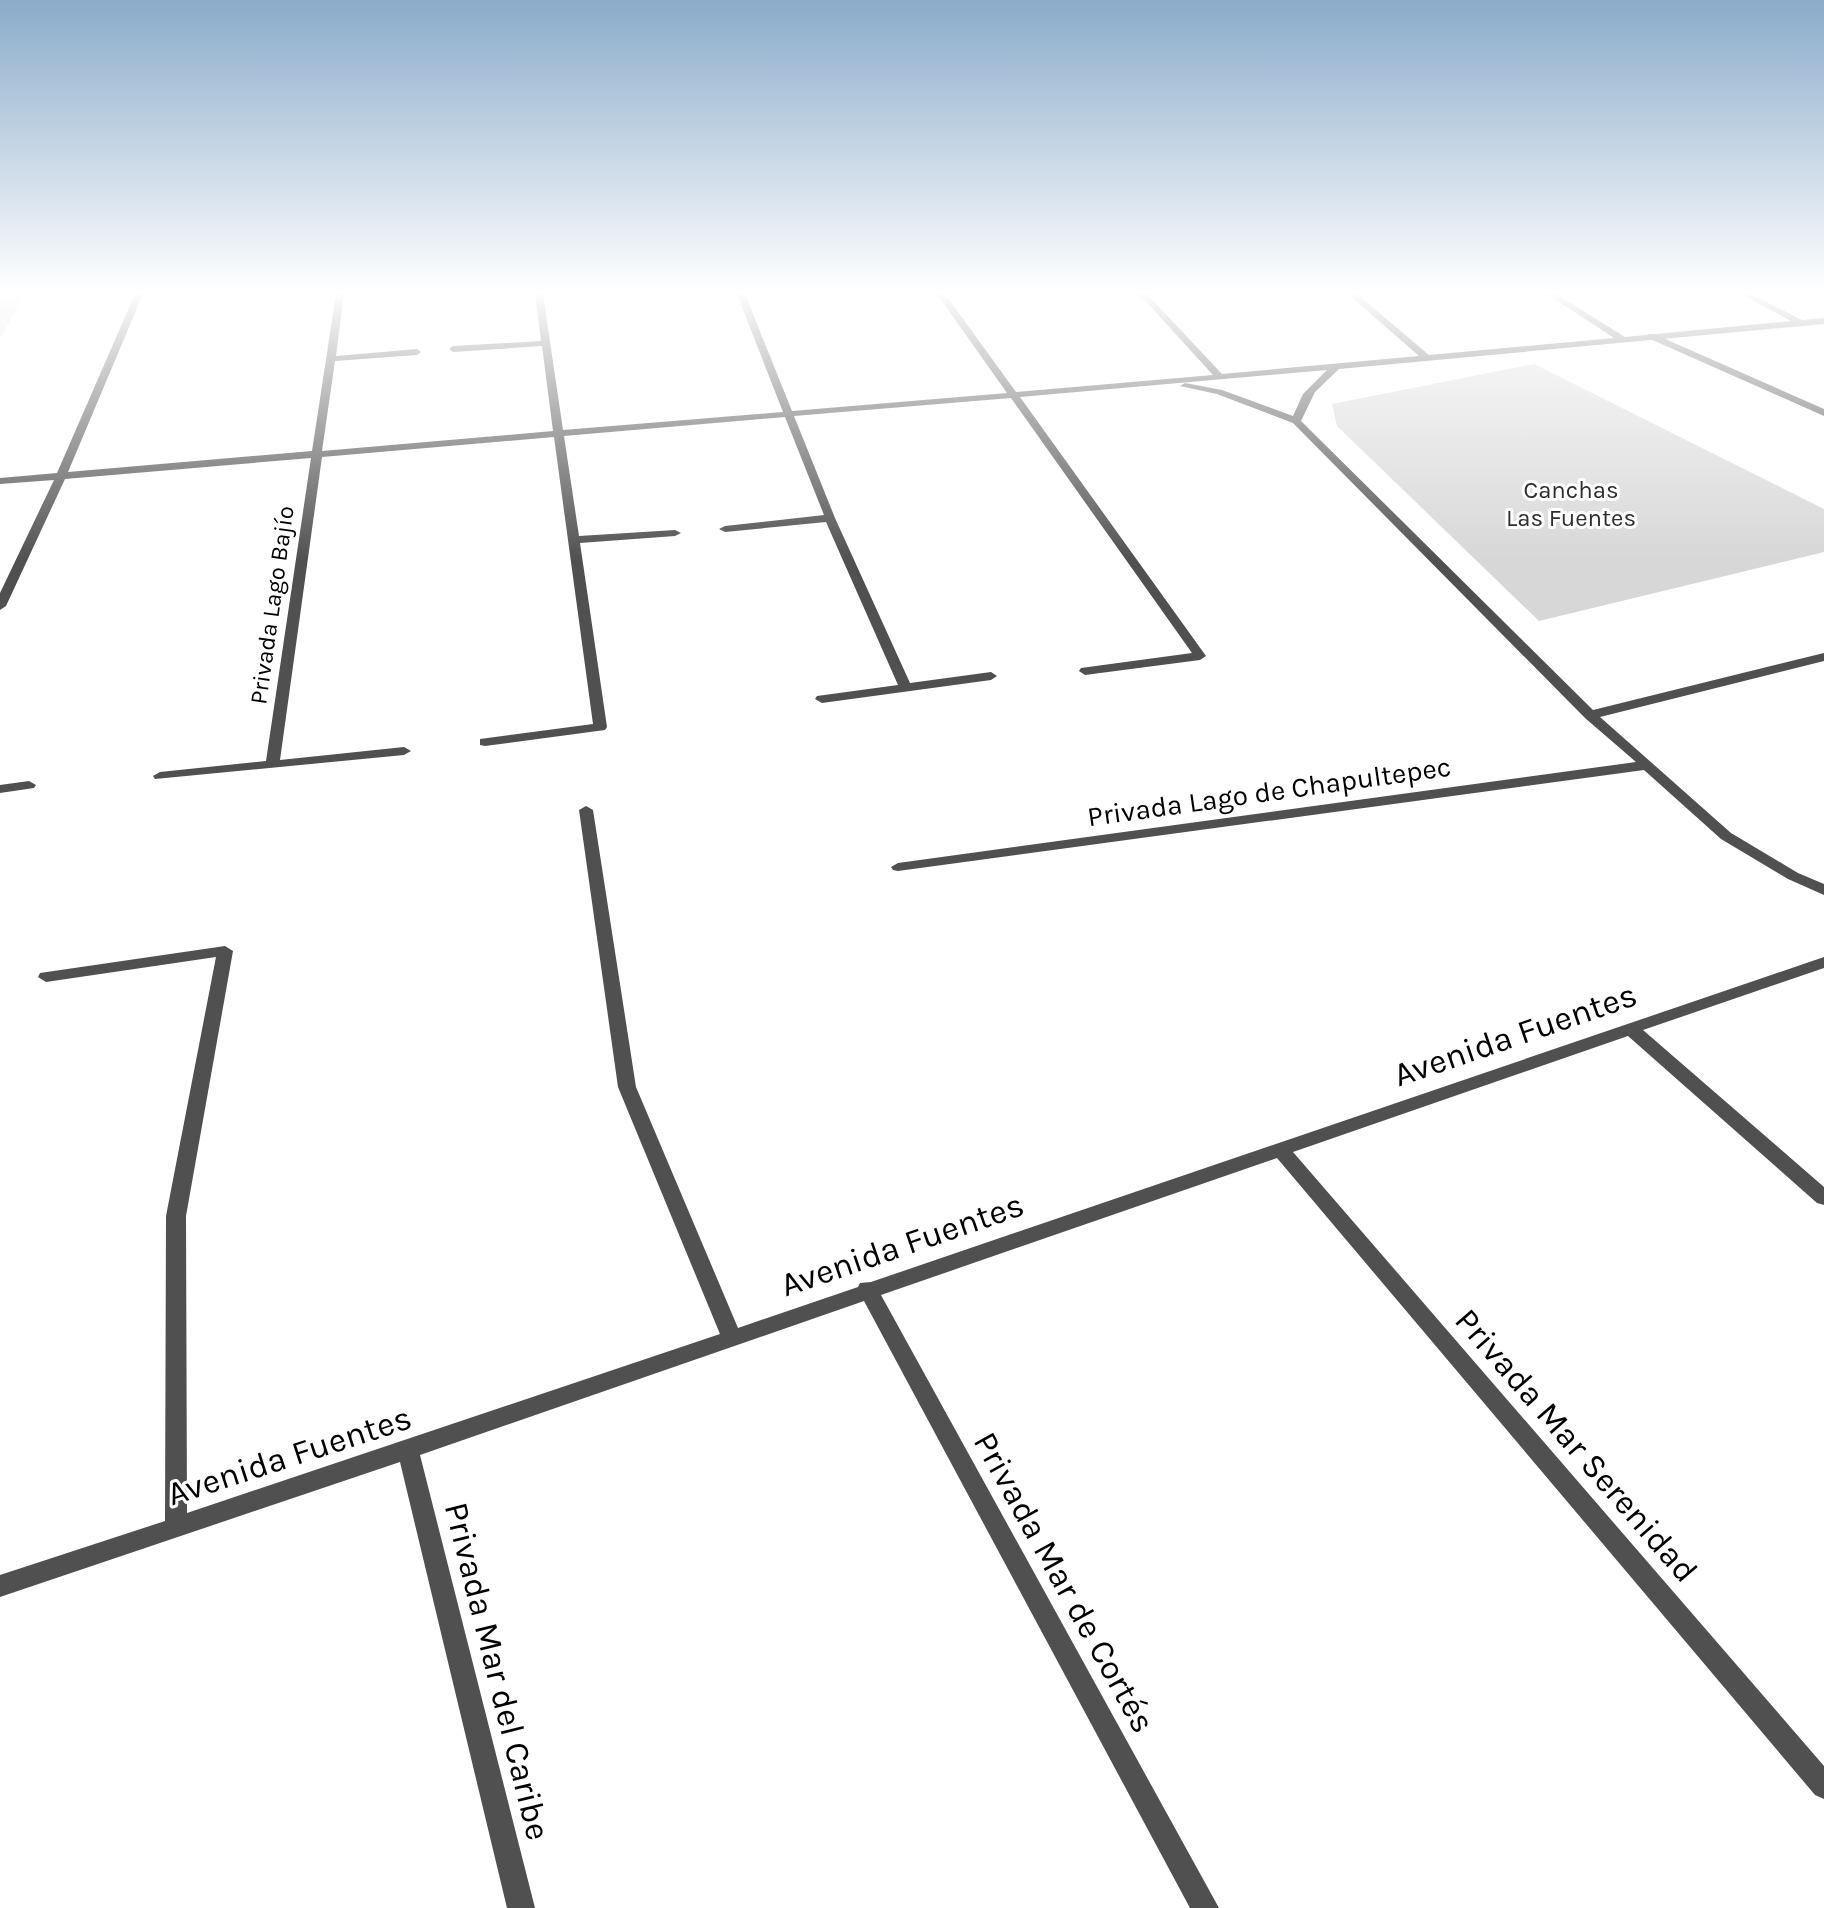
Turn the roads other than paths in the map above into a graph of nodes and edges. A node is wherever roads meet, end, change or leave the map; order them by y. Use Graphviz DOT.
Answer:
graph roads {
  1 [pos="101,383"];
  2 [pos="327,383"];
  3 [pos="552,383"];
  4 [pos="776,383"];
  5 [pos="1003,383"];
  6 [pos="1149,383"];
  7 [pos="1170,383"];
  8 [pos="1319,383"];
  9 [pos="1757,383"];
  10 [pos="1010,393"];
  11 [pos="787,412"];
  12 [pos="1824,413"];
  13 [pos="1296,421"];
  14 [pos="560,431"];
  15 [pos="316,452"];
  16 [pos="62,474"];
  17 [pos="0,481"];
  18 [pos="830,518"];
  19 [pos="725,529"];
  20 [pos="675,533"];
  21 [pos="572,540"];
  22 [pos="0,606"];
  23 [pos="1824,657"];
  24 [pos="1085,671"];
  25 [pos="991,676"];
  26 [pos="906,688"];
  27 [pos="822,699"];
  28 [pos="1590,715"];
  29 [pos="485,742"];
  30 [pos="404,751"];
  31 [pos="272,765"];
  32 [pos="1647,765"];
  33 [pos="160,776"];
  34 [pos="29,785"];
  35 [pos="0,789"];
  36 [pos="586,810"];
  37 [pos="898,867"];
  38 [pos="1824,890"];
  39 [pos="1824,962"];
  40 [pos="46,977"];
  41 [pos="1630,1028"];
  42 [pos="1279,1148"];
  43 [pos="1824,1198"];
  44 [pos="867,1289"];
  45 [pos="731,1336"];
  46 [pos="408,1450"];
  47 [pos="176,1525"];
  48 [pos="0,1586"];
  49 [pos="1824,1786"];
  50 [pos="521,1908"];
  51 [pos="1205,1908"];
  1 -- 16 [label="street"];
  2 -- 15 [label="street, Privada Lago Bajío"];
  3 -- 14 [label="street"];
  4 -- 11 [label="street"];
  5 -- 10 [label="street"];
  6 -- 10 [label="street"];
  7 -- 13 [label="street"];
  8 -- 13 [label="street"];
  9 -- 12 [label="street"];
  10 -- 11 [label="street"];
  10 -- 24 [label="street"];
  11 -- 14 [label="street"];
  11 -- 18 [label="street"];
  13 -- 28 [label="street"];
  14 -- 15 [label="street"];
  14 -- 21 [label="street"];
  15 -- 16 [label="street"];
  15 -- 31 [label="street, Privada Lago Bajío"];
  16 -- 17 [label="street"];
  16 -- 22 [label="street"];
  18 -- 19 [label="street"];
  18 -- 26 [label="street"];
  20 -- 21 [label="street"];
  21 -- 29 [label="street"];
  23 -- 28 [label="street"];
  25 -- 26 [label="street"];
  26 -- 27 [label="street"];
  28 -- 32 [label="street"];
  30 -- 31 [label="street"];
  31 -- 33 [label="street"];
  32 -- 37 [label="street, Privada Lago de Chapultepec"];
  32 -- 38 [label="street"];
  34 -- 35 [label="street"];
  36 -- 45 [label="street"];
  39 -- 41 [label="street, Avenida Fuentes"];
  40 -- 47 [label="street"];
  41 -- 42 [label="street, Avenida Fuentes"];
  41 -- 43 [label="street"];
  42 -- 44 [label="street, Avenida Fuentes"];
  42 -- 49 [label="street, Privada Mar Serenidad"];
  44 -- 45 [label="street, Avenida Fuentes"];
  44 -- 51 [label="street, Privada Mar de Cortés"];
  45 -- 46 [label="street, Avenida Fuentes"];
  46 -- 47 [label="street, Avenida Fuentes"];
  46 -- 50 [label="street, Privada Mar del Caribe"];
  47 -- 48 [label="street, Avenida Fuentes"];
}
